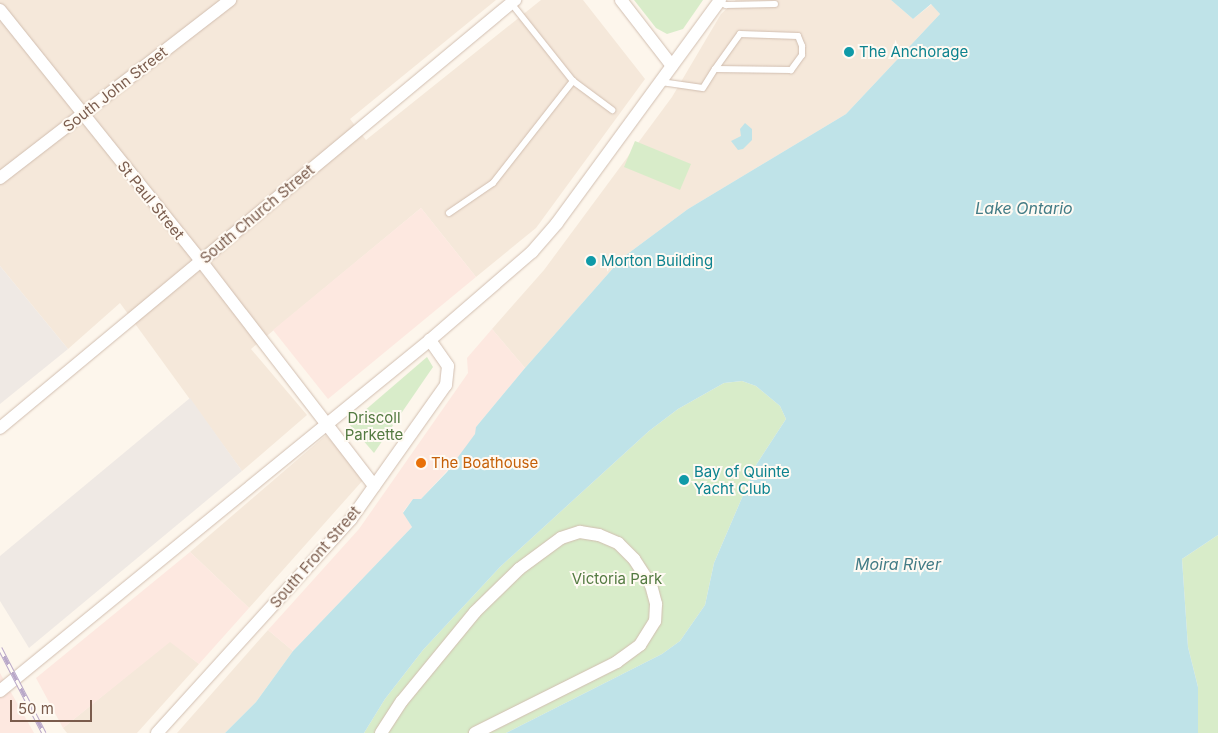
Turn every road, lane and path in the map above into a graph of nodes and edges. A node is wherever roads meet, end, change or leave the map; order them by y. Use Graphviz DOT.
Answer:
graph roads {
  1 [pos="230,0"];
  2 [pos="621,0"];
  3 [pos="719,1"];
  4 [pos="513,2"];
  5 [pos="775,4"];
  6 [pos="0,10"];
  7 [pos="672,66"];
  8 [pos="716,68"];
  9 [pos="573,81"];
  10 [pos="661,82"];
  11 [pos="612,110"];
  12 [pos="82,114"];
  13 [pos="0,178"];
  14 [pos="449,214"];
  15 [pos="201,261"];
  16 [pos="430,340"];
  17 [pos="324,425"];
  18 [pos="0,428"];
  19 [pos="374,486"];
  20 [pos="0,691"];
  21 [pos="157,733"];
  22 [pos="381,733"];
  23 [pos="474,733"];
  1 -- 12 [label="street, South John Street"];
  2 -- 7 [label="street"];
  3 -- 5 [label="lane"];
  3 -- 7 [label="street"];
  4 -- 9 [label="lane"];
  4 -- 15 [label="street, South Church Street"];
  6 -- 12 [label="street, St Paul Street"];
  7 -- 10 [label="street"];
  8 -- 8 [label="lane"];
  8 -- 10 [label="lane"];
  9 -- 11 [label="lane"];
  9 -- 14 [label="lane"];
  10 -- 16 [label="street"];
  12 -- 13 [label="street, South John Street"];
  12 -- 15 [label="street, St Paul Street"];
  15 -- 17 [label="street, St Paul Street"];
  15 -- 18 [label="street, South Church Street"];
  16 -- 17 [label="street"];
  16 -- 19 [label="street, South Front Street"];
  17 -- 19 [label="street, St Paul Street"];
  17 -- 20 [label="street"];
  19 -- 21 [label="street, South Front Street"];
  22 -- 23 [label="street"];
}
